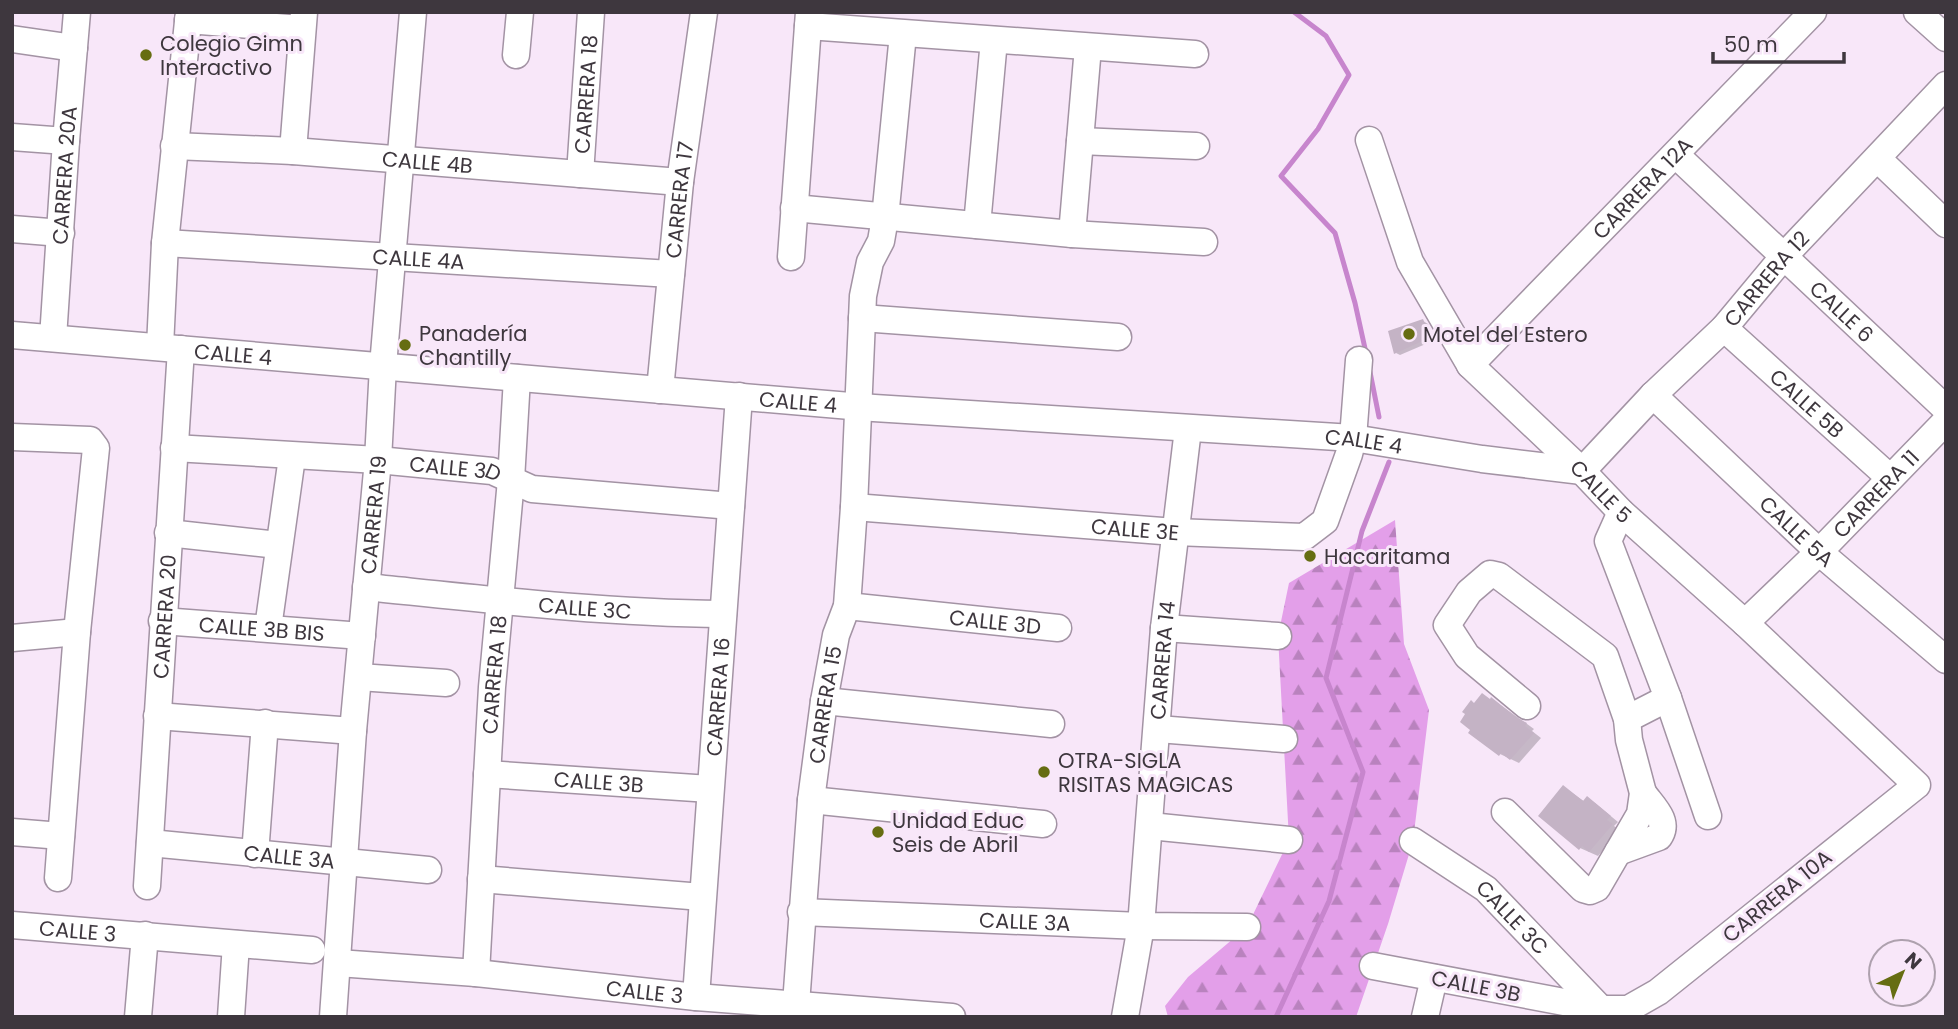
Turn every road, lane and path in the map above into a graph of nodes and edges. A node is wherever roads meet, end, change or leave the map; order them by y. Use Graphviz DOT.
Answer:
graph roads {
  1 [pos="78,12"];
  2 [pos="413,12"];
  3 [pos="520,12"];
  4 [pos="591,12"];
  5 [pos="704,12"];
  6 [pos="1813,12"];
  7 [pos="1917,12"];
  8 [pos="188,16"];
  9 [pos="809,19"];
  10 [pos="303,21"];
  11 [pos="903,34"];
  12 [pos="1946,38"];
  13 [pos="12,39"];
  14 [pos="994,40"];
  15 [pos="1088,47"];
  16 [pos="74,48"];
  17 [pos="1195,54"];
  18 [pos="516,55"];
  19 [pos="1946,85"];
  20 [pos="12,137"];
  21 [pos="1369,140"];
  22 [pos="66,141"];
  23 [pos="1080,141"];
  24 [pos="174,146"];
  25 [pos="1196,146"];
  26 [pos="293,151"];
  27 [pos="1676,155"];
  28 [pos="1878,159"];
  29 [pos="400,160"];
  30 [pos="580,174"];
  31 [pos="680,182"];
  32 [pos="794,208"];
  33 [pos="885,218"];
  34 [pos="1946,224"];
  35 [pos="977,225"];
  36 [pos="12,229"];
  37 [pos="61,233"];
  38 [pos="1072,234"];
  39 [pos="1204,242"];
  40 [pos="165,243"];
  41 [pos="1784,256"];
  42 [pos="392,257"];
  43 [pos="791,257"];
  44 [pos="671,274"];
  45 [pos="862,318"];
  46 [pos="1724,328"];
  47 [pos="12,335"];
  48 [pos="1118,337"];
  49 [pos="54,338"];
  50 [pos="170,348"];
  51 [pos="1359,360"];
  52 [pos="1469,365"];
  53 [pos="383,366"];
  54 [pos="517,378"];
  55 [pos="660,390"];
  56 [pos="1653,395"];
  57 [pos="739,396"];
  58 [pos="857,406"];
  59 [pos="1946,410"];
  60 [pos="1946,421"];
  61 [pos="1188,429"];
  62 [pos="12,437"];
  63 [pos="1353,439"];
  64 [pos="174,448"];
  65 [pos="292,457"];
  66 [pos="378,460"];
  67 [pos="1582,471"];
  68 [pos="1889,477"];
  69 [pos="511,480"];
  70 [pos="731,506"];
  71 [pos="854,507"];
  72 [pos="1621,512"];
  73 [pos="1175,532"];
  74 [pos="168,533"];
  75 [pos="1652,539"];
  76 [pos="278,545"];
  77 [pos="1819,552"];
  78 [pos="1620,572"];
  79 [pos="366,587"];
  80 [pos="499,600"];
  81 [pos="847,606"];
  82 [pos="723,614"];
  83 [pos="162,621"];
  84 [pos="1745,623"];
  85 [pos="268,628"];
  86 [pos="1058,628"];
  87 [pos="1164,628"];
  88 [pos="77,632"];
  89 [pos="362,636"];
  90 [pos="1278,636"];
  91 [pos="12,638"];
  92 [pos="1946,660"];
  93 [pos="359,677"];
  94 [pos="446,683"];
  95 [pos="1668,698"];
  96 [pos="824,701"];
  97 [pos="1527,706"];
  98 [pos="157,716"];
  99 [pos="1627,719"];
  100 [pos="265,723"];
  101 [pos="1051,724"];
  102 [pos="1158,729"];
  103 [pos="353,730"];
  104 [pos="1284,739"];
  105 [pos="487,774"];
  106 [pos="1917,785"];
  107 [pos="710,789"];
  108 [pos="811,800"];
  109 [pos="1505,812"];
  110 [pos="1708,816"];
  111 [pos="1043,824"];
  112 [pos="1150,826"];
  113 [pos="12,832"];
  114 [pos="61,836"];
  115 [pos="1289,840"];
  116 [pos="1413,841"];
  117 [pos="150,843"];
  118 [pos="255,854"];
  119 [pos="345,863"];
  120 [pos="428,870"];
  121 [pos="58,878"];
  122 [pos="481,879"];
  123 [pos="147,886"];
  124 [pos="702,897"];
  125 [pos="801,912"];
  126 [pos="12,925"];
  127 [pos="1141,926"];
  128 [pos="1247,927"];
  129 [pos="145,935"];
  130 [pos="236,944"];
  131 [pos="312,950"];
  132 [pos="338,962"];
  133 [pos="1373,966"];
  134 [pos="476,973"];
  135 [pos="1434,978"];
  136 [pos="696,997"];
  137 [pos="796,1004"];
  138 [pos="1655,1004"];
  139 [pos="1600,1013"];
  140 [pos="138,1017"];
  141 [pos="231,1017"];
  142 [pos="333,1017"];
  143 [pos="952,1017"];
  144 [pos="1125,1017"];
  145 [pos="1425,1017"];
  1 -- 16 [label="street, CARRERA 20A"];
  2 -- 29 [label="street, CARRERA 19"];
  3 -- 18 [label="street"];
  4 -- 30 [label="street, CARRERA 18"];
  5 -- 31 [label="street, CARRERA 17"];
  6 -- 27 [label="street, CARRERA 12A"];
  7 -- 12 [label="street"];
  8 -- 10 [label="street"];
  8 -- 24 [label="street, CARRERA 20"];
  9 -- 11 [label="street"];
  9 -- 32 [label="street"];
  10 -- 26 [label="street"];
  11 -- 14 [label="street"];
  11 -- 33 [label="street, CARRERA 15"];
  13 -- 16 [label="street"];
  14 -- 15 [label="street"];
  14 -- 35 [label="street"];
  15 -- 17 [label="street"];
  15 -- 23 [label="street"];
  16 -- 22 [label="street, CARRERA 20A"];
  19 -- 28 [label="street, CARRERA 12"];
  20 -- 22 [label="street"];
  21 -- 52 [label="street, CALLE 5"];
  22 -- 37 [label="street, CARRERA 20A"];
  23 -- 25 [label="street"];
  23 -- 38 [label="street"];
  24 -- 26 [label="street, CALLE 4B"];
  24 -- 40 [label="street, CARRERA 20"];
  26 -- 29 [label="street, CALLE 4B"];
  27 -- 41 [label="street, CALLE 6"];
  27 -- 52 [label="street, CARRERA 12A"];
  28 -- 34 [label="street"];
  28 -- 41 [label="street, CARRERA 12"];
  29 -- 30 [label="street, CALLE 4B"];
  29 -- 42 [label="street, CARRERA 19"];
  30 -- 31 [label="street, CALLE 4B"];
  31 -- 44 [label="street, CARRERA 17"];
  32 -- 33 [label="street"];
  32 -- 43 [label="street"];
  33 -- 35 [label="street"];
  33 -- 45 [label="street, CARRERA 15"];
  35 -- 38 [label="street"];
  36 -- 37 [label="street"];
  37 -- 49 [label="street, CARRERA 20A"];
  38 -- 39 [label="street"];
  40 -- 42 [label="street, CALLE 4A"];
  40 -- 50 [label="street, CARRERA 20"];
  41 -- 46 [label="street, CARRERA 12"];
  41 -- 59 [label="street, CALLE 6"];
  42 -- 44 [label="street, CALLE 4A"];
  42 -- 53 [label="street, CARRERA 19"];
  44 -- 55 [label="street, CARRERA 17"];
  45 -- 48 [label="street"];
  45 -- 58 [label="street, CARRERA 15"];
  46 -- 56 [label="street, CARRERA 12"];
  46 -- 68 [label="street, CALLE 5B"];
  47 -- 49 [label="street, CALLE 4"];
  49 -- 50 [label="street, CALLE 4"];
  50 -- 53 [label="street, CALLE 4"];
  50 -- 64 [label="street, CARRERA 20"];
  51 -- 63 [label="street, CALLE 3E"];
  52 -- 67 [label="street, CALLE 5"];
  53 -- 54 [label="street, CALLE 4"];
  53 -- 66 [label="street, CARRERA 19"];
  54 -- 55 [label="street, CALLE 4"];
  54 -- 69 [label="street, CARRERA 18"];
  55 -- 57 [label="street, CALLE 4"];
  56 -- 67 [label="street, CARRERA 12"];
  56 -- 77 [label="street, CALLE 5A"];
  57 -- 58 [label="street, CALLE 4"];
  57 -- 70 [label="street, CARRERA 16"];
  58 -- 61 [label="street, CALLE 4"];
  58 -- 71 [label="street, CARRERA 15"];
  60 -- 68 [label="street, CARRERA 11"];
  61 -- 63 [label="street, CALLE 4"];
  61 -- 73 [label="street, CARRERA 14"];
  62 -- 88 [label="street"];
  63 -- 67 [label="street, CALLE 4"];
  63 -- 73 [label="street, CALLE 3E"];
  64 -- 65 [label="street, CALLE 3D"];
  64 -- 74 [label="street, CARRERA 20"];
  65 -- 66 [label="street, CALLE 3D"];
  65 -- 76 [label="street"];
  66 -- 69 [label="street, CALLE 3D"];
  66 -- 79 [label="street, CARRERA 19"];
  67 -- 72 [label="street, CALLE 5"];
  68 -- 77 [label="street, CARRERA 11"];
  69 -- 70 [label="street, CALLE 3D"];
  69 -- 80 [label="street, CARRERA 18"];
  70 -- 82 [label="street, CARRERA 16"];
  71 -- 73 [label="street, CALLE 3E"];
  71 -- 81 [label="street, CARRERA 15"];
  72 -- 75 [label="street, CALLE 5"];
  72 -- 78 [label="street"];
  73 -- 87 [label="street, CARRERA 14"];
  74 -- 76 [label="street"];
  74 -- 83 [label="street, CARRERA 20"];
  75 -- 78 [label="street"];
  75 -- 84 [label="street, CALLE 5"];
  76 -- 85 [label="street"];
  77 -- 84 [label="street, CARRERA 11"];
  77 -- 92 [label="street, CALLE 5A"];
  78 -- 95 [label="street"];
  79 -- 80 [label="street, CALLE 3C"];
  79 -- 89 [label="street, CARRERA 19"];
  80 -- 82 [label="street, CALLE 3C"];
  80 -- 105 [label="street, CARRERA 18"];
  81 -- 86 [label="street, CALLE 3D"];
  81 -- 96 [label="street, CARRERA 15"];
  82 -- 107 [label="street, CARRERA 16"];
  83 -- 85 [label="street, CALLE 3B BIS"];
  83 -- 98 [label="street, CARRERA 20"];
  84 -- 106 [label="street, CALLE 5"];
  85 -- 89 [label="street, CALLE 3B BIS"];
  87 -- 90 [label="street"];
  87 -- 102 [label="street, CARRERA 14"];
  88 -- 91 [label="street"];
  88 -- 114 [label="street"];
  89 -- 93 [label="street, CARRERA 19"];
  93 -- 94 [label="street"];
  93 -- 103 [label="street, CARRERA 19"];
  95 -- 99 [label="street"];
  95 -- 110 [label="street"];
  96 -- 101 [label="street"];
  96 -- 108 [label="street, CARRERA 15"];
  97 -- 99 [label="street"];
  98 -- 100 [label="street"];
  98 -- 117 [label="street, CARRERA 20"];
  99 -- 109 [label="street"];
  100 -- 103 [label="street"];
  100 -- 118 [label="street"];
  102 -- 104 [label="street"];
  102 -- 112 [label="street, CARRERA 14"];
  103 -- 119 [label="street, CARRERA 19"];
  105 -- 107 [label="street, CALLE 3B"];
  105 -- 122 [label="street, CARRERA 18"];
  106 -- 138 [label="street, CARRERA 10A"];
  107 -- 124 [label="street, CARRERA 16"];
  108 -- 111 [label="street"];
  108 -- 125 [label="street, CARRERA 15"];
  112 -- 115 [label="street"];
  112 -- 127 [label="street, CARRERA 14"];
  113 -- 114 [label="street"];
  114 -- 121 [label="street"];
  116 -- 139 [label="street, CALLE 3C"];
  117 -- 118 [label="street, CALLE 3A"];
  117 -- 123 [label="street, CARRERA 20"];
  118 -- 119 [label="street, CALLE 3A"];
  119 -- 120 [label="street, CALLE 3A"];
  119 -- 132 [label="street, CARRERA 19"];
  122 -- 124 [label="street"];
  122 -- 134 [label="street, CARRERA 18"];
  124 -- 136 [label="street, CARRERA 16"];
  125 -- 127 [label="street, CALLE 3A"];
  125 -- 137 [label="street, CARRERA 15"];
  126 -- 129 [label="street, CALLE 3"];
  127 -- 128 [label="street, CALLE 3A"];
  127 -- 144 [label="street, CARRERA 14"];
  129 -- 130 [label="street, CALLE 3"];
  129 -- 140 [label="street"];
  130 -- 131 [label="street, CALLE 3"];
  130 -- 141 [label="street"];
  132 -- 134 [label="street, CALLE 3"];
  132 -- 142 [label="street, CARRERA 19"];
  133 -- 135 [label="street, CALLE 3B"];
  134 -- 136 [label="street, CALLE 3"];
  135 -- 139 [label="street, CALLE 3B"];
  135 -- 145 [label="street"];
  136 -- 137 [label="street, CALLE 3"];
  137 -- 143 [label="street, CALLE 3"];
  138 -- 139 [label="street, CALLE 3B"];
}
